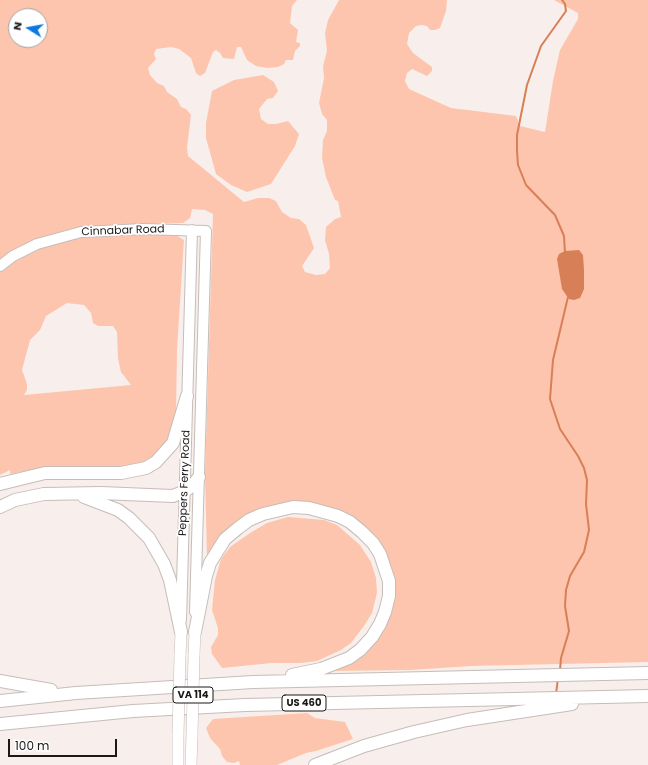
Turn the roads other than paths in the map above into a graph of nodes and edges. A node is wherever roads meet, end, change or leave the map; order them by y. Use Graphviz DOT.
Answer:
graph roads {
  1 [pos="192,230"];
  2 [pos="206,232"];
  3 [pos="0,266"];
  4 [pos="187,396"];
  5 [pos="199,477"];
  6 [pos="0,484"];
  7 [pos="185,491"];
  8 [pos="59,494"];
  9 [pos="0,507"];
  10 [pos="181,632"];
  11 [pos="195,632"];
  12 [pos="648,673"];
  13 [pos="0,681"];
  14 [pos="253,682"];
  15 [pos="76,693"];
  16 [pos="648,696"];
  17 [pos="609,697"];
  18 [pos="0,701"];
  19 [pos="0,724"];
  20 [pos="178,765"];
  21 [pos="191,765"];
  22 [pos="315,765"];
  1 -- 2 [label="street, Cinnabar Road"];
  1 -- 3 [label="street, Cinnabar Road"];
  1 -- 4 [label="street, Peppers Ferry Road / VA 114"];
  2 -- 5 [label="street, Peppers Ferry Road / VA 114"];
  4 -- 6 [label="highway"];
  4 -- 7 [label="street, Peppers Ferry Road / VA 114"];
  5 -- 7 [label="highway"];
  5 -- 11 [label="street, Peppers Ferry Road / VA 114"];
  7 -- 8 [label="highway"];
  7 -- 10 [label="street, Peppers Ferry Road / VA 114"];
  8 -- 9 [label="highway"];
  8 -- 10 [label="highway"];
  10 -- 20 [label="main road, Peppers Ferry Road / VA 114, bridge"];
  11 -- 14 [label="highway"];
  11 -- 21 [label="main road, Peppers Ferry Road / VA 114, bridge"];
  12 -- 14 [label="highway, US 460"];
  13 -- 15 [label="highway"];
  14 -- 15 [label="highway, US 460"];
  15 -- 18 [label="highway, US 460"];
  16 -- 17 [label="highway, US 460"];
  17 -- 19 [label="highway, US 460"];
  17 -- 22 [label="highway"];
}
